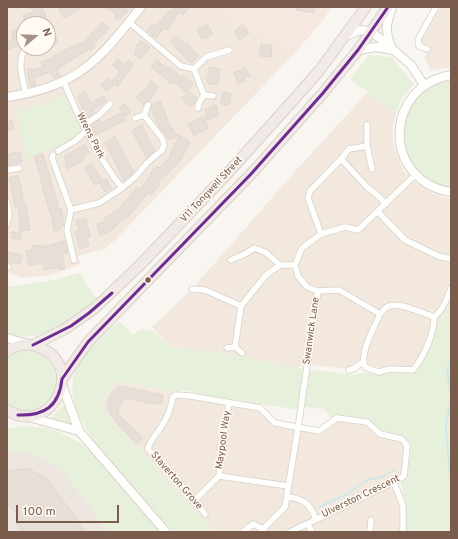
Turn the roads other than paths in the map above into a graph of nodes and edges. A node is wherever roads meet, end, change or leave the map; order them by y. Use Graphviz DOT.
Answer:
graph roads {
  1 [pos="140,7"];
  2 [pos="366,7"];
  3 [pos="388,7"];
  4 [pos="392,7"];
  5 [pos="436,7"];
  6 [pos="361,12"];
  7 [pos="129,22"];
  8 [pos="371,31"];
  9 [pos="346,36"];
  10 [pos="427,49"];
  11 [pos="229,50"];
  12 [pos="358,50"];
  13 [pos="392,50"];
  14 [pos="22,56"];
  15 [pos="194,69"];
  16 [pos="451,75"];
  17 [pos="64,82"];
  18 [pos="424,85"];
  19 [pos="26,94"];
  20 [pos="204,94"];
  21 [pos="213,96"];
  22 [pos="7,97"];
  23 [pos="110,104"];
  24 [pos="148,105"];
  25 [pos="198,108"];
  26 [pos="144,115"];
  27 [pos="135,118"];
  28 [pos="367,125"];
  29 [pos="85,128"];
  30 [pos="367,146"];
  31 [pos="340,159"];
  32 [pos="19,168"];
  33 [pos="372,168"];
  34 [pos="7,170"];
  35 [pos="415,175"];
  36 [pos="122,188"];
  37 [pos="451,192"];
  38 [pos="7,202"];
  39 [pos="386,204"];
  40 [pos="71,210"];
  41 [pos="378,212"];
  42 [pos="7,224"];
  43 [pos="321,234"];
  44 [pos="451,259"];
  45 [pos="74,260"];
  46 [pos="231,260"];
  47 [pos="280,265"];
  48 [pos="295,265"];
  49 [pos="451,288"];
  50 [pos="192,289"];
  51 [pos="318,291"];
  52 [pos="241,306"];
  53 [pos="380,314"];
  54 [pos="434,317"];
  55 [pos="7,338"];
  56 [pos="30,345"];
  57 [pos="235,347"];
  58 [pos="227,348"];
  59 [pos="7,351"];
  60 [pos="242,353"];
  61 [pos="363,362"];
  62 [pos="349,370"];
  63 [pos="62,382"];
  64 [pos="229,403"];
  65 [pos="7,410"];
  66 [pos="22,416"];
  67 [pos="7,420"];
  68 [pos="298,428"];
  69 [pos="78,431"];
  70 [pos="219,476"];
  71 [pos="394,482"];
  72 [pos="288,486"];
  73 [pos="287,497"];
  74 [pos="195,500"];
  75 [pos="205,514"];
  76 [pos="316,519"];
  77 [pos="371,520"];
  78 [pos="308,524"];
  79 [pos="263,531"];
  80 [pos="166,532"];
  81 [pos="243,532"];
  82 [pos="290,532"];
  83 [pos="312,532"];
  84 [pos="369,532"];
  85 [pos="403,532"];
  1 -- 7 [label="street"];
  2 -- 6 [label="highway, V11 Tongwell Street"];
  3 -- 8 [label="highway, V11 Tongwell Street"];
  4 -- 13 [label="street"];
  5 -- 10 [label="street"];
  6 -- 9 [label="highway, V11 Tongwell Street"];
  7 -- 15 [label="street"];
  7 -- 17 [label="street"];
  8 -- 9 [label="street"];
  8 -- 12 [label="highway, V11 Tongwell Street"];
  8 -- 13 [label="street"];
  9 -- 56 [label="highway, V11 Tongwell Street"];
  11 -- 15 [label="street"];
  12 -- 13 [label="street"];
  12 -- 63 [label="highway, V11 Tongwell Street"];
  13 -- 18 [label="street"];
  14 -- 19 [label="street"];
  15 -- 20 [label="street"];
  16 -- 18 [label="street"];
  17 -- 19 [label="street"];
  17 -- 29 [label="street, Wrens Park"];
  18 -- 35 [label="street"];
  19 -- 22 [label="street"];
  20 -- 21 [label="street"];
  20 -- 25 [label="street"];
  23 -- 29 [label="street"];
  24 -- 26 [label="street"];
  26 -- 27 [label="street"];
  26 -- 36 [label="street"];
  28 -- 30 [label="street"];
  29 -- 36 [label="street, Wrens Park"];
  29 -- 40 [label="street"];
  30 -- 31 [label="street"];
  30 -- 33 [label="street"];
  31 -- 39 [label="street"];
  31 -- 43 [label="street"];
  32 -- 34 [label="street"];
  35 -- 37 [label="street"];
  35 -- 39 [label="street"];
  36 -- 40 [label="street"];
  38 -- 42 [label="street"];
  39 -- 41 [label="street"];
  40 -- 45 [label="street"];
  41 -- 43 [label="street"];
  41 -- 44 [label="street"];
  43 -- 48 [label="street"];
  46 -- 47 [label="street"];
  47 -- 48 [label="street"];
  47 -- 52 [label="street"];
  48 -- 51 [label="street, Swanwick Lane"];
  49 -- 54 [label="street"];
  50 -- 52 [label="street"];
  51 -- 53 [label="street"];
  51 -- 68 [label="street, Swanwick Lane"];
  52 -- 57 [label="street"];
  53 -- 54 [label="street"];
  53 -- 61 [label="street"];
  54 -- 61 [label="street"];
  55 -- 56 [label="street"];
  56 -- 59 [label="highway, V11 Tongwell Street"];
  56 -- 63 [label="highway"];
  57 -- 58 [label="street"];
  57 -- 60 [label="street"];
  61 -- 62 [label="street"];
  63 -- 66 [label="highway, V11 Tongwell Street"];
  63 -- 69 [label="street"];
  64 -- 68 [label="street, Staverton Grove"];
  64 -- 70 [label="street, Maypool Way"];
  64 -- 74 [label="street, Staverton Grove"];
  65 -- 66 [label="highway"];
  66 -- 67 [label="highway"];
  66 -- 69 [label="street"];
  68 -- 71 [label="street, Ulverston Crescent"];
  68 -- 72 [label="street, Swanwick Lane"];
  69 -- 80 [label="street"];
  70 -- 72 [label="street"];
  70 -- 74 [label="street"];
  71 -- 76 [label="street, Ulverston Crescent"];
  71 -- 85 [label="street"];
  72 -- 73 [label="street, Swanwick Lane"];
  73 -- 76 [label="street"];
  73 -- 79 [label="street, Swanwick Lane"];
  74 -- 75 [label="street, Staverton Grove"];
  76 -- 78 [label="street, Ulverston Crescent"];
  77 -- 84 [label="street"];
  78 -- 82 [label="street, Ulverston Crescent"];
  78 -- 83 [label="street"];
  79 -- 81 [label="street"];
}
